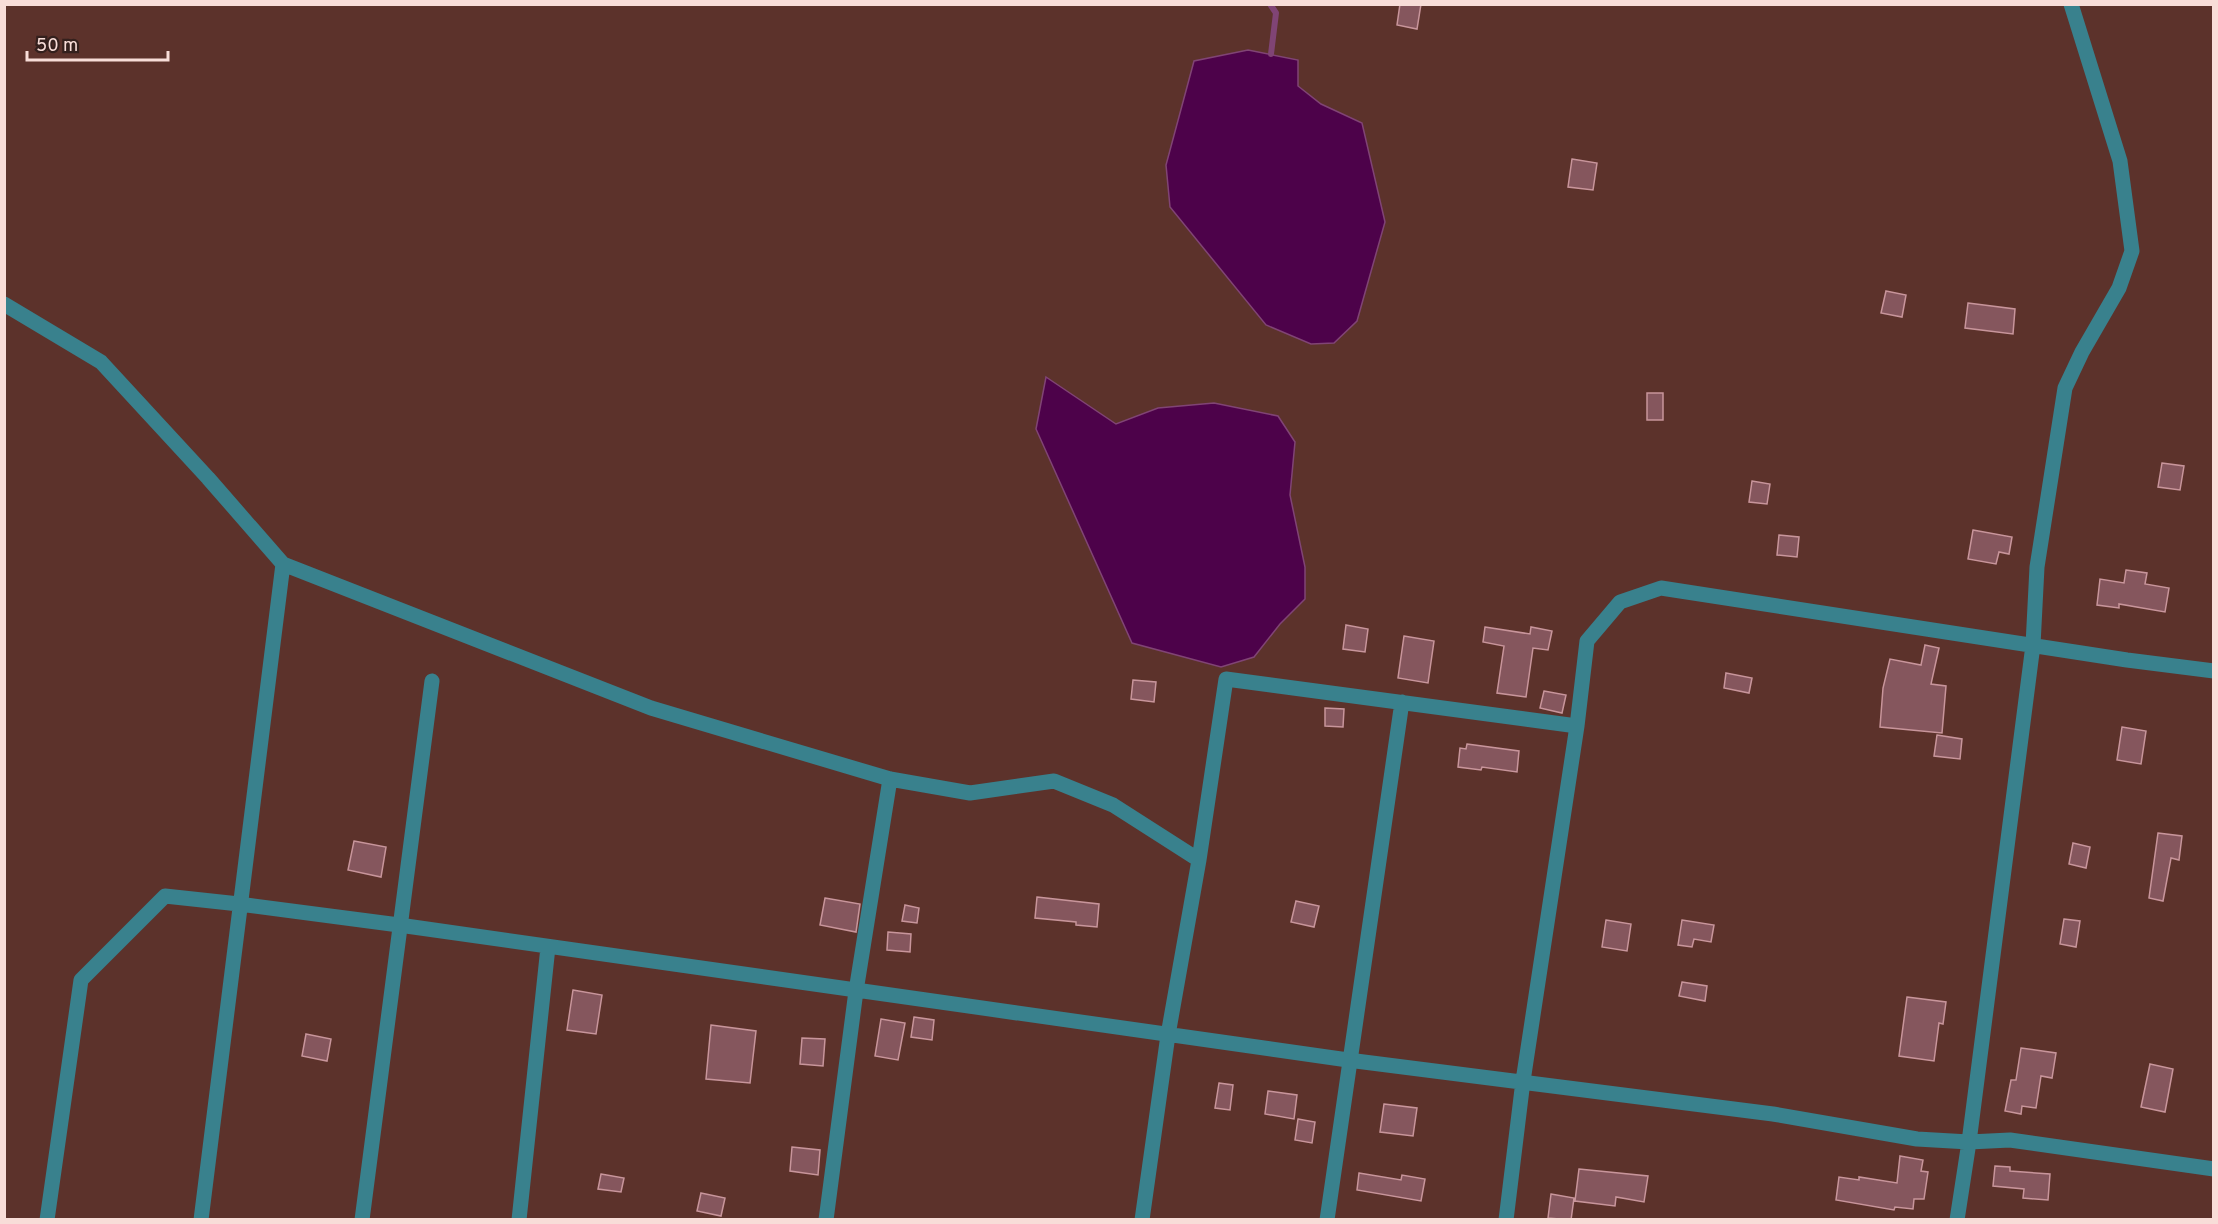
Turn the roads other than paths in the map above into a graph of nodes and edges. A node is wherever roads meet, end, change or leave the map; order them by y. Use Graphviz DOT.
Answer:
graph roads {
  1 [pos="2071,4"];
  2 [pos="4,304"];
  3 [pos="282,564"];
  4 [pos="2033,645"];
  5 [pos="2214,671"];
  6 [pos="432,681"];
  7 [pos="1402,702"];
  8 [pos="1577,726"];
  9 [pos="890,779"];
  10 [pos="1199,860"];
  11 [pos="239,904"];
  12 [pos="399,926"];
  13 [pos="548,947"];
  14 [pos="856,991"];
  15 [pos="1168,1035"];
  16 [pos="1348,1060"];
  17 [pos="1523,1081"];
  18 [pos="1969,1142"];
  19 [pos="2214,1169"];
  20 [pos="48,1220"];
  21 [pos="201,1220"];
  22 [pos="362,1220"];
  23 [pos="519,1220"];
  24 [pos="826,1220"];
  25 [pos="1142,1220"];
  26 [pos="1326,1220"];
  27 [pos="1506,1220"];
  28 [pos="1957,1220"];
  1 -- 4 [label="street"];
  2 -- 3 [label="street"];
  3 -- 9 [label="street"];
  3 -- 11 [label="street"];
  4 -- 5 [label="street"];
  4 -- 8 [label="street"];
  4 -- 18 [label="street"];
  6 -- 12 [label="street"];
  7 -- 8 [label="street"];
  7 -- 10 [label="street"];
  7 -- 16 [label="street"];
  8 -- 17 [label="street"];
  9 -- 10 [label="street"];
  9 -- 14 [label="street"];
  10 -- 15 [label="street"];
  11 -- 12 [label="street"];
  11 -- 20 [label="street"];
  11 -- 21 [label="street"];
  12 -- 13 [label="street"];
  12 -- 22 [label="street"];
  13 -- 14 [label="street"];
  13 -- 23 [label="street"];
  14 -- 15 [label="street"];
  14 -- 24 [label="street"];
  15 -- 16 [label="street"];
  15 -- 25 [label="street"];
  16 -- 17 [label="street"];
  16 -- 26 [label="street"];
  17 -- 18 [label="street"];
  17 -- 27 [label="street"];
  18 -- 19 [label="street"];
  18 -- 28 [label="street"];
}
